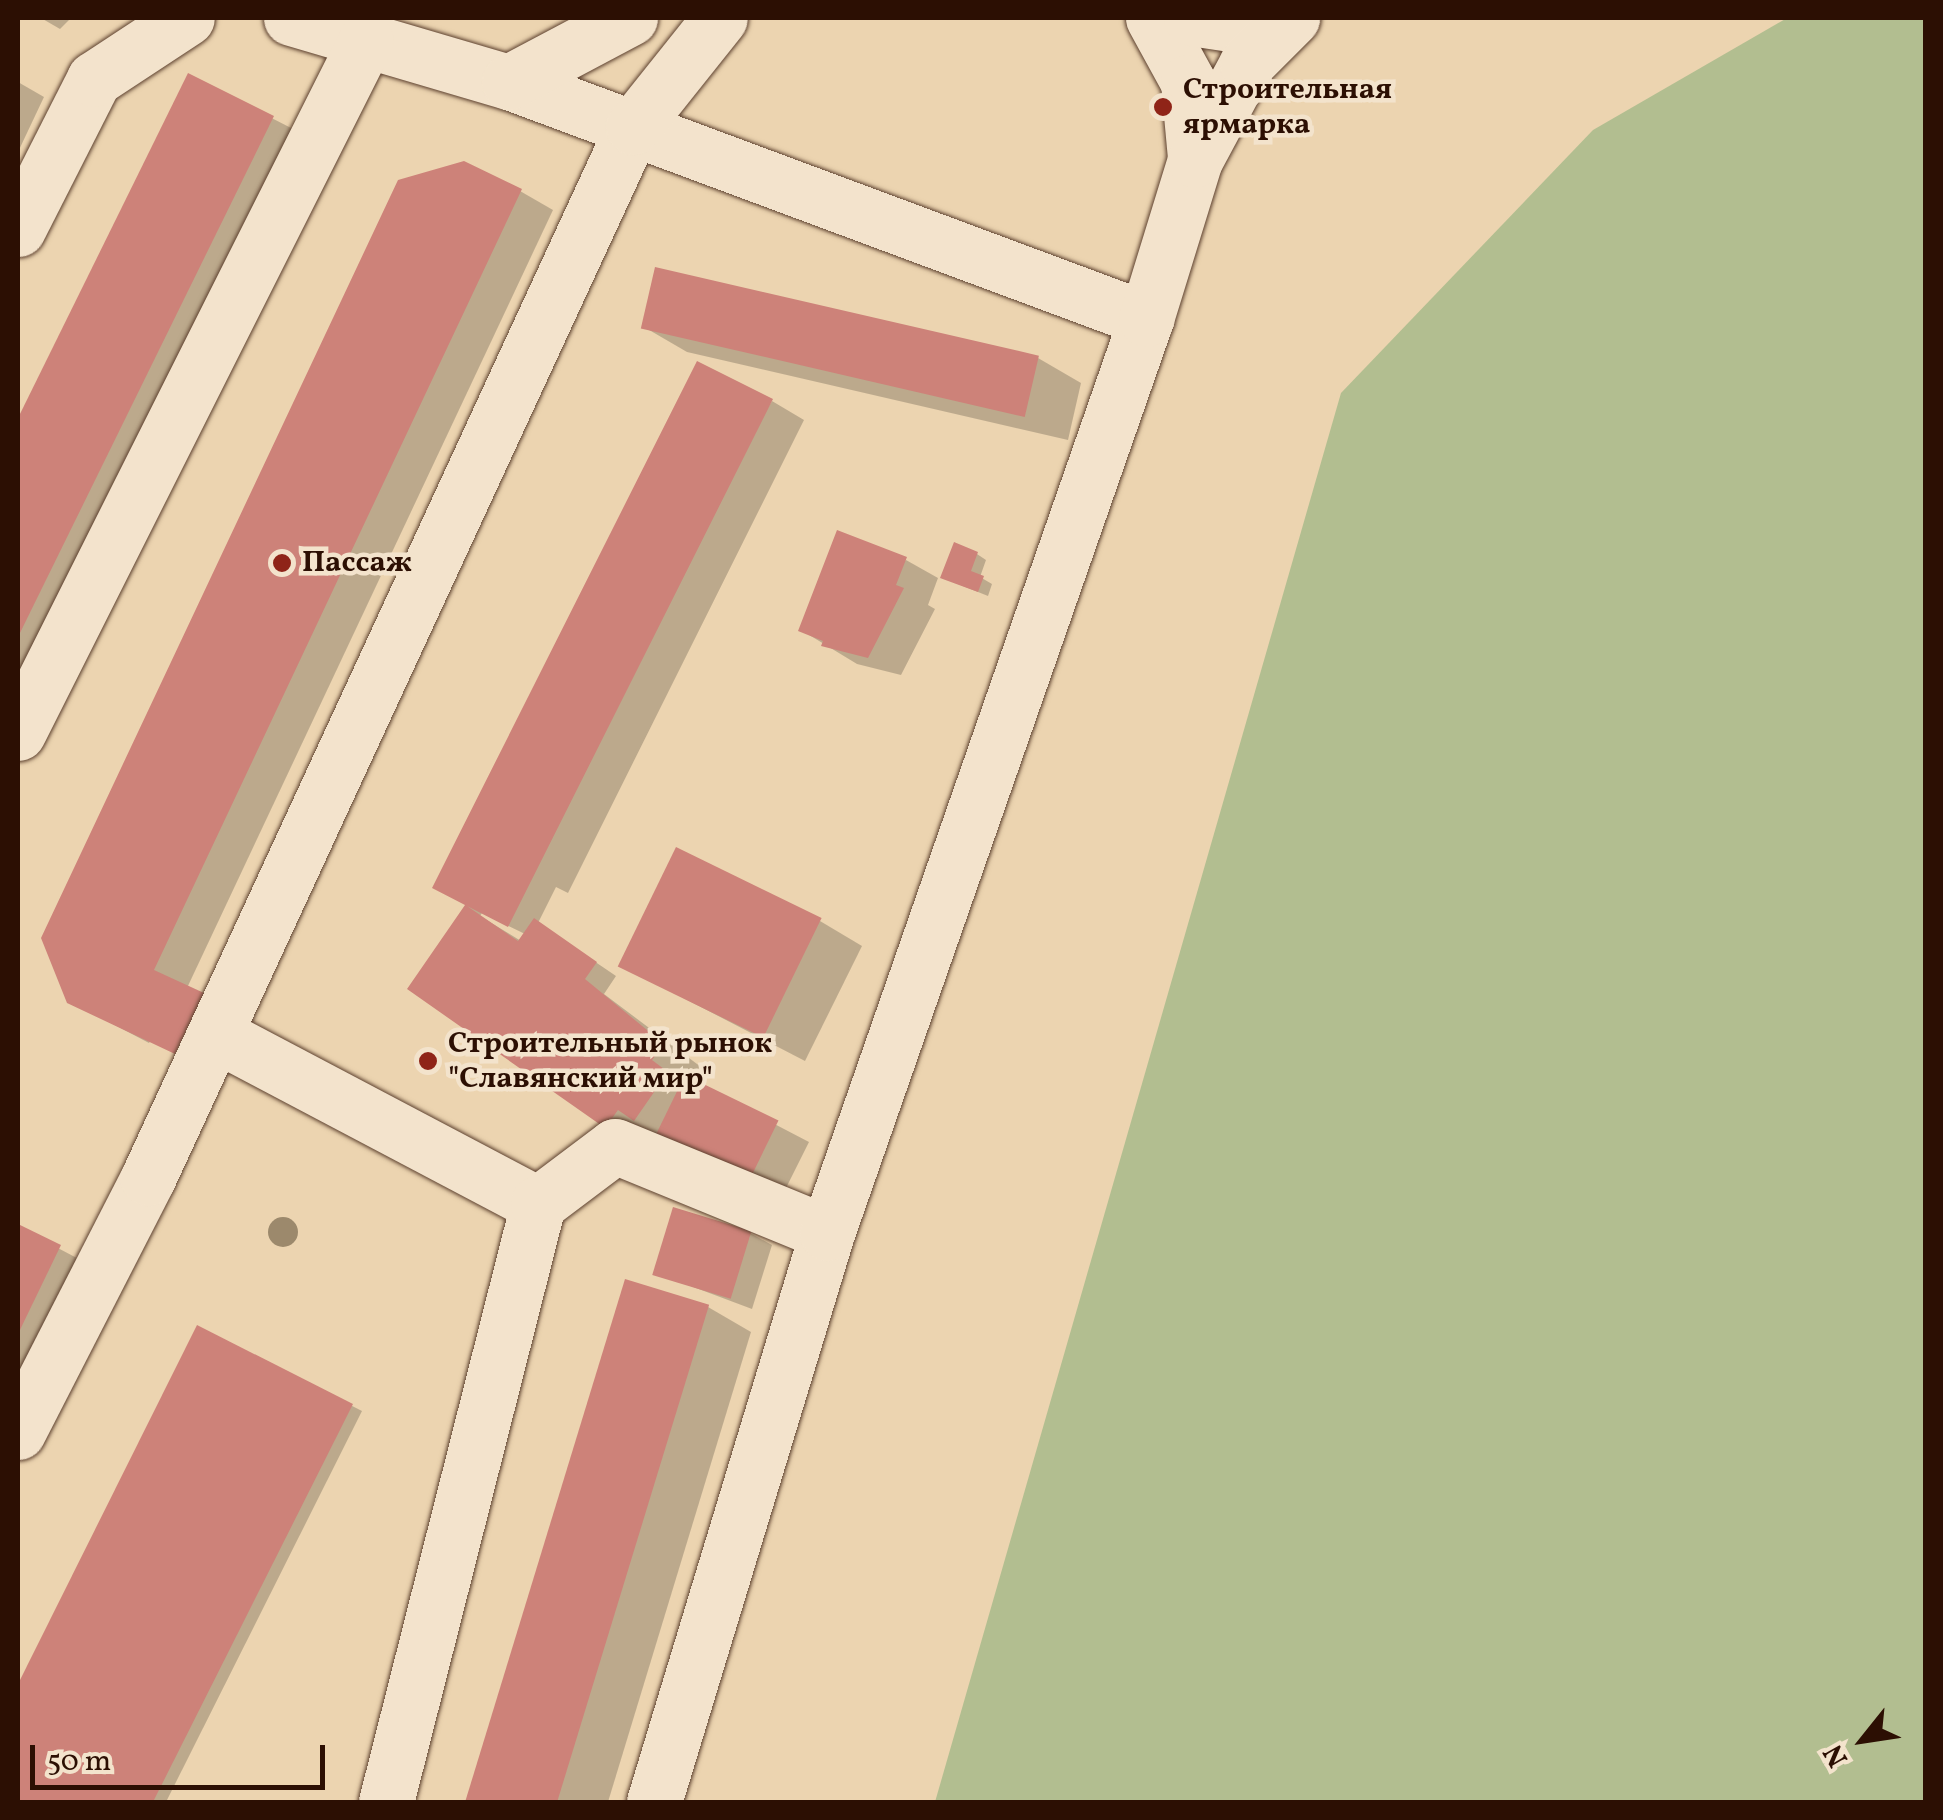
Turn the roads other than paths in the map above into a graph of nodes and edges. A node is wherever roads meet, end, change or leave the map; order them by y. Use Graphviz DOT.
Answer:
graph roads {
  1 [pos="187,18"];
  2 [pos="291,18"];
  3 [pos="630,18"];
  4 [pos="720,18"];
  5 [pos="1153,18"];
  6 [pos="1190,18"];
  7 [pos="1282,18"];
  8 [pos="1292,18"];
  9 [pos="366,40"];
  10 [pos="510,82"];
  11 [pos="632,127"];
  12 [pos="1195,160"];
  13 [pos="18,229"];
  14 [pos="1146,318"];
  15 [pos="18,733"];
  16 [pos="215,1034"];
  17 [pos="538,1204"];
  18 [pos="826,1233"];
  19 [pos="18,1432"];
  20 [pos="386,1802"];
  21 [pos="654,1802"];
  1 -- 13 [label="street"];
  2 -- 9 [label="street"];
  3 -- 10 [label="street"];
  4 -- 11 [label="street"];
  5 -- 12 [label="street"];
  6 -- 7 [label="street"];
  8 -- 12 [label="street"];
  9 -- 10 [label="street"];
  9 -- 15 [label="street"];
  10 -- 11 [label="street"];
  11 -- 14 [label="street"];
  11 -- 16 [label="street"];
  12 -- 14 [label="street"];
  14 -- 18 [label="street"];
  16 -- 17 [label="street"];
  16 -- 19 [label="street"];
  17 -- 18 [label="street"];
  17 -- 20 [label="street"];
  18 -- 21 [label="street"];
}
